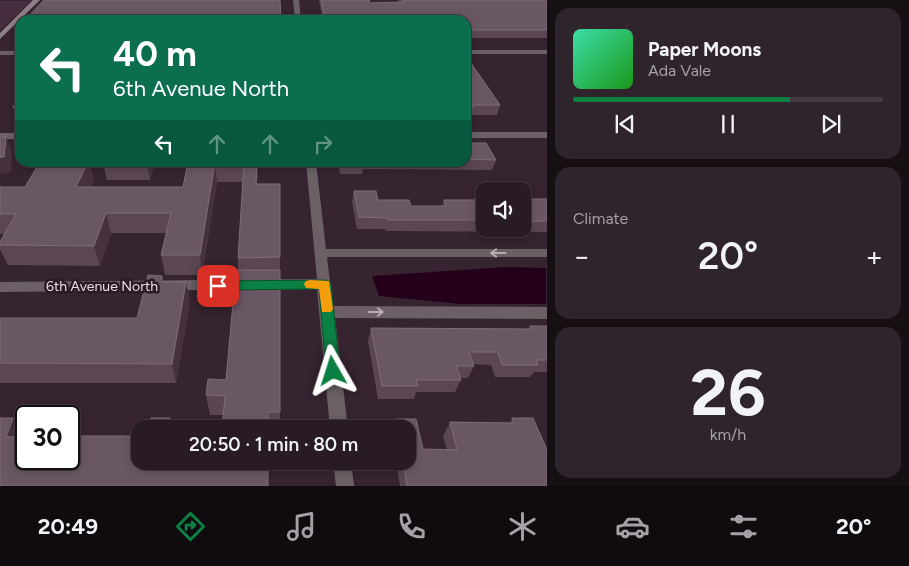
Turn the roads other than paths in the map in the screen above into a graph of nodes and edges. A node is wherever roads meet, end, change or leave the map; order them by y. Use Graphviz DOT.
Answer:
graph roads {
  1 [pos="37,0"];
  2 [pos="296,0"];
  3 [pos="22,15"];
  4 [pos="298,15"];
  5 [pos="15,22"];
  6 [pos="0,37"];
  7 [pos="471,52"];
  8 [pos="546,52"];
  9 [pos="0,53"];
  10 [pos="15,53"];
  11 [pos="546,134"];
  12 [pos="471,135"];
  13 [pos="0,136"];
  14 [pos="15,136"];
  15 [pos="312,167"];
  16 [pos="321,253"];
  17 [pos="546,253"];
  18 [pos="325,284"];
  19 [pos="0,287"];
  20 [pos="327,312"];
  21 [pos="546,313"];
  22 [pos="338,420"];
  23 [pos="343,470"];
  24 [pos="345,486"];
  1 -- 3 [label="street"];
  2 -- 4 [label="street"];
  5 -- 6 [label="street"];
  7 -- 8 [label="street"];
  9 -- 10 [label="street"];
  11 -- 12 [label="street"];
  13 -- 14 [label="street"];
  15 -- 16 [label="street"];
  17 -- 16 [label="street, one-way"];
  16 -- 18 [label="street"];
  18 -- 19 [label="street, 6th Avenue North"];
  18 -- 20 [label="street"];
  20 -- 21 [label="street, one-way"];
  20 -- 22 [label="street"];
  23 -- 24 [label="street"];
}
